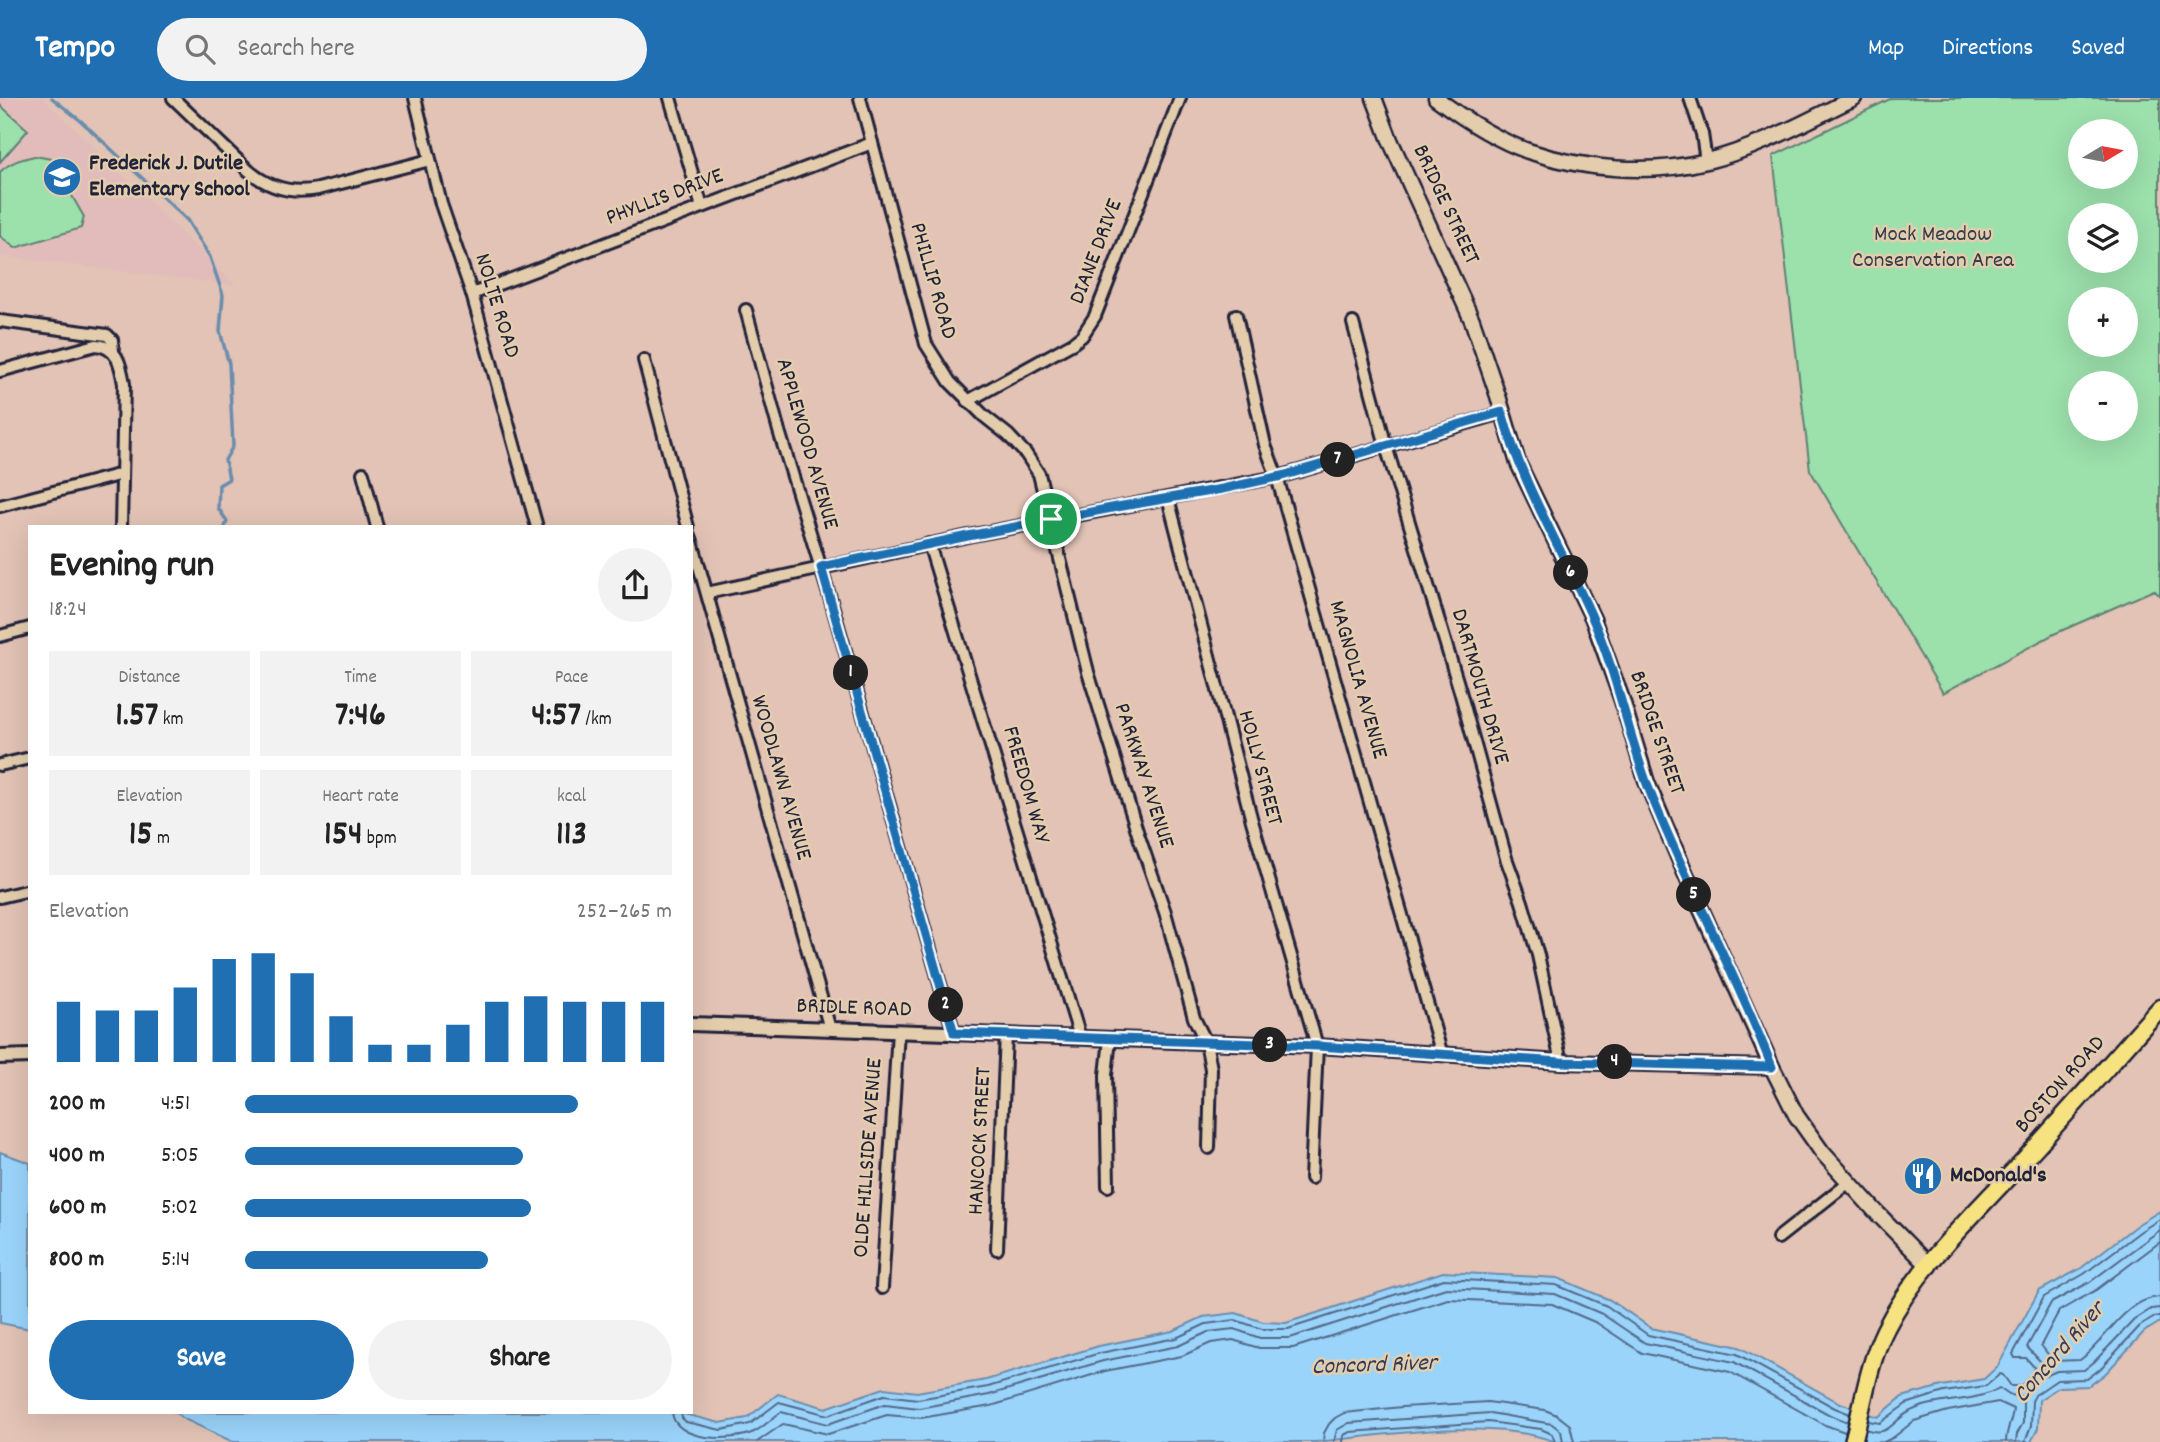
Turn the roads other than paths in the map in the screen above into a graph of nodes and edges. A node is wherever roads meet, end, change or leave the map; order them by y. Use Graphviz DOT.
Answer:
graph roads {
  1 [pos="173,98"];
  2 [pos="415,98"];
  3 [pos="670,98"];
  4 [pos="860,98"];
  5 [pos="1180,98"];
  6 [pos="1374,98"];
  7 [pos="1436,98"];
  8 [pos="1690,98"];
  9 [pos="1854,98"];
  10 [pos="872,143"];
  11 [pos="430,160"];
  12 [pos="1706,161"];
  13 [pos="702,206"];
  14 [pos="472,294"];
  15 [pos="746,310"];
  16 [pos="1236,315"];
  17 [pos="0,321"];
  18 [pos="1353,324"];
  19 [pos="113,351"];
  20 [pos="644,360"];
  21 [pos="0,371"];
  22 [pos="968,401"];
  23 [pos="1502,412"];
  24 [pos="1386,446"];
  25 [pos="363,473"];
  26 [pos="122,474"];
  27 [pos="1277,477"];
  28 [pos="1168,498"];
  29 [pos="0,506"];
  30 [pos="1051,519"];
  31 [pos="121,525"];
  32 [pos="376,525"];
  33 [pos="536,525"];
  34 [pos="687,525"];
  35 [pos="929,544"];
  36 [pos="693,545"];
  37 [pos="821,567"];
  38 [pos="707,593"];
  39 [pos="28,629"];
  40 [pos="0,636"];
  41 [pos="28,758"];
  42 [pos="0,765"];
  43 [pos="28,890"];
  44 [pos="0,897"];
  45 [pos="2160,1008"];
  46 [pos="693,1024"];
  47 [pos="830,1029"];
  48 [pos="898,1031"];
  49 [pos="954,1033"];
  50 [pos="1006,1034"];
  51 [pos="1080,1037"];
  52 [pos="1110,1039"];
  53 [pos="1206,1042"];
  54 [pos="1317,1046"];
  55 [pos="1442,1055"];
  56 [pos="28,1056"];
  57 [pos="0,1057"];
  58 [pos="1561,1062"];
  59 [pos="1772,1067"];
  60 [pos="1209,1148"];
  61 [pos="1311,1178"];
  62 [pos="1849,1182"];
  63 [pos="1108,1186"];
  64 [pos="1778,1238"];
  65 [pos="997,1249"];
  66 [pos="1929,1266"];
  67 [pos="882,1288"];
  68 [pos="1853,1442"];
  1 -- 11 [label="street"];
  2 -- 11 [label="street, NOLTE ROAD"];
  3 -- 13 [label="street"];
  4 -- 10 [label="street, PHILLIP ROAD"];
  5 -- 22 [label="street, DIANE DRIVE"];
  6 -- 23 [label="main road, BRIDGE STREET"];
  7 -- 12 [label="main road"];
  8 -- 12 [label="street"];
  9 -- 12 [label="main road"];
  10 -- 13 [label="street, PHYLLIS DRIVE"];
  10 -- 22 [label="street, PHILLIP ROAD"];
  11 -- 14 [label="street, NOLTE ROAD"];
  13 -- 14 [label="street, PHYLLIS DRIVE"];
  14 -- 33 [label="street, NOLTE ROAD"];
  15 -- 37 [label="street, APPLEWOOD AVENUE"];
  16 -- 27 [label="street, MAGNOLIA AVENUE"];
  17 -- 19 [label="street"];
  18 -- 24 [label="street, DARTMOUTH DRIVE"];
  19 -- 21 [label="street"];
  19 -- 26 [label="street"];
  20 -- 34 [label="street"];
  22 -- 30 [label="street, PHILLIP ROAD"];
  23 -- 24 [label="street"];
  23 -- 59 [label="main road, BRIDGE STREET"];
  24 -- 27 [label="street"];
  24 -- 58 [label="street, DARTMOUTH DRIVE"];
  25 -- 32 [label="street"];
  26 -- 29 [label="street"];
  26 -- 31 [label="street"];
  27 -- 28 [label="street"];
  27 -- 55 [label="street, MAGNOLIA AVENUE"];
  28 -- 30 [label="street"];
  28 -- 54 [label="street, HOLLY STREET"];
  30 -- 35 [label="street"];
  30 -- 53 [label="street, PARKWAY AVENUE"];
  35 -- 37 [label="street"];
  35 -- 51 [label="street, FREEDOM WAY"];
  36 -- 38 [label="street, WOODLAWN AVENUE"];
  37 -- 38 [label="street"];
  37 -- 49 [label="street, APPLEWOOD AVENUE"];
  38 -- 47 [label="street, WOODLAWN AVENUE"];
  39 -- 40 [label="street"];
  41 -- 42 [label="street"];
  43 -- 44 [label="street"];
  45 -- 66 [label="main road, BOSTON ROAD"];
  46 -- 47 [label="street, BRIDLE ROAD"];
  47 -- 48 [label="street, BRIDLE ROAD"];
  48 -- 49 [label="street, BRIDLE ROAD"];
  48 -- 67 [label="street, OLDE HILLSIDE AVENUE"];
  49 -- 50 [label="street, BRIDLE ROAD"];
  50 -- 51 [label="street, BRIDLE ROAD"];
  50 -- 65 [label="street, HANCOCK STREET"];
  51 -- 52 [label="street, BRIDLE ROAD"];
  52 -- 53 [label="street, BRIDLE ROAD"];
  52 -- 63 [label="street"];
  53 -- 54 [label="street, BRIDLE ROAD"];
  53 -- 60 [label="street, PARKWAY AVENUE"];
  54 -- 55 [label="street, BRIDLE ROAD"];
  54 -- 61 [label="street, HOLLY STREET"];
  55 -- 58 [label="street, BRIDLE ROAD"];
  56 -- 57 [label="street"];
  58 -- 59 [label="street, BRIDLE ROAD"];
  59 -- 62 [label="main road, BRIDGE STREET"];
  62 -- 64 [label="street"];
  62 -- 66 [label="main road, BRIDGE STREET"];
  66 -- 68 [label="main road, BOSTON ROAD"];
}
